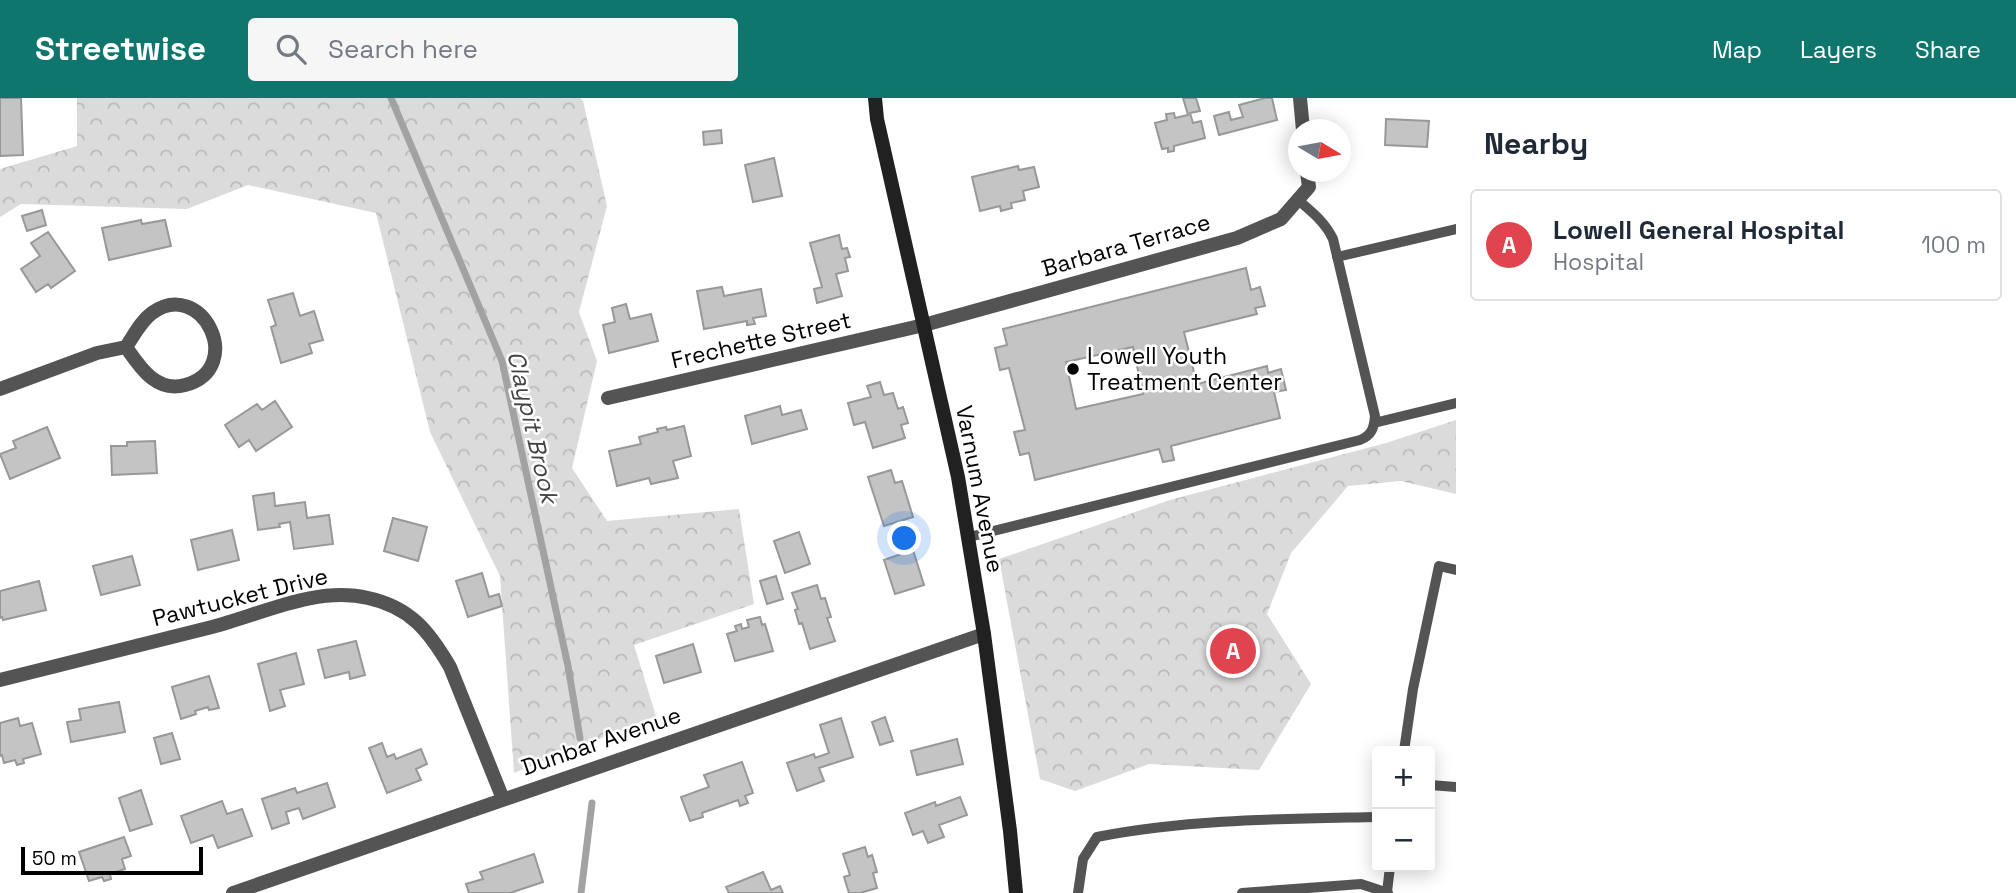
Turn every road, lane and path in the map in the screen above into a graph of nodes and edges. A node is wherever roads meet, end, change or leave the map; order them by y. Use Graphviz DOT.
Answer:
graph roads {
  1 [pos="875,98"];
  2 [pos="1300,98"];
  3 [pos="1302,119"];
  4 [pos="1308,182"];
  5 [pos="1298,200"];
  6 [pos="1456,229"];
  7 [pos="1337,257"];
  8 [pos="924,325"];
  9 [pos="126,347"];
  10 [pos="0,388"];
  11 [pos="608,398"];
  12 [pos="1456,403"];
  13 [pos="1374,423"];
  14 [pos="969,537"];
  15 [pos="1456,570"];
  16 [pos="984,634"];
  17 [pos="0,680"];
  18 [pos="1405,746"];
  19 [pos="1435,786"];
  20 [pos="1456,788"];
  21 [pos="503,799"];
  22 [pos="1372,817"];
  23 [pos="1390,872"];
  24 [pos="1011,892"];
  25 [pos="233,893"];
  26 [pos="1079,893"];
  27 [pos="1242,893"];
  28 [pos="1388,893"];
  1 -- 8 [label="main road, Varnum Avenue"];
  2 -- 3 [label="street"];
  4 -- 5 [label="street"];
  5 -- 7 [label="lane"];
  5 -- 8 [label="street, Barbara Terrace"];
  6 -- 7 [label="lane"];
  7 -- 13 [label="lane"];
  8 -- 11 [label="street, Frechette Street"];
  8 -- 14 [label="main road, Varnum Avenue"];
  9 -- 9 [label="street"];
  9 -- 10 [label="street"];
  12 -- 13 [label="lane"];
  13 -- 14 [label="lane"];
  14 -- 16 [label="main road, Varnum Avenue"];
  15 -- 18 [label="lane"];
  16 -- 21 [label="street, Dunbar Avenue"];
  16 -- 24 [label="main road, Varnum Avenue"];
  17 -- 21 [label="street, Pawtucket Drive"];
  19 -- 20 [label="lane"];
  21 -- 25 [label="street, Dunbar Avenue"];
  22 -- 26 [label="lane"];
  23 -- 28 [label="lane"];
  27 -- 28 [label="lane"];
}
